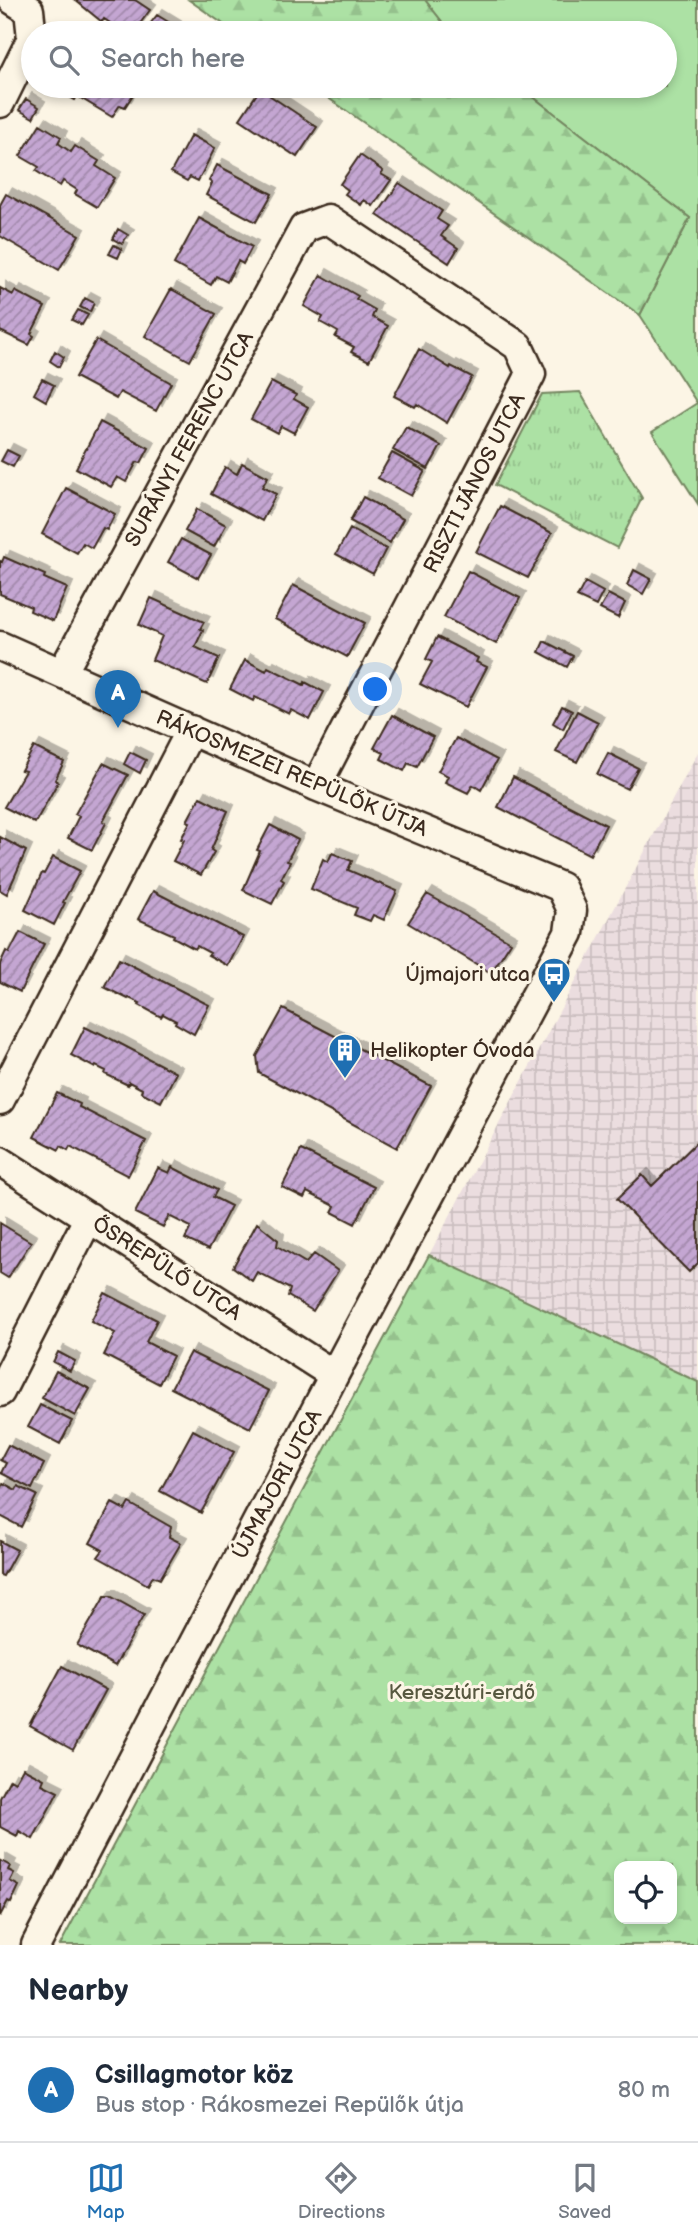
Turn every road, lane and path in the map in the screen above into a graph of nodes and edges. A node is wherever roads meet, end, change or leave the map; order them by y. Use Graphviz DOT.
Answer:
graph roads {
  1 [pos="13,0"];
  2 [pos="30,21"];
  3 [pos="21,60"];
  4 [pos="0,103"];
  5 [pos="328,219"];
  6 [pos="0,646"];
  7 [pos="62,673"];
  8 [pos="191,730"];
  9 [pos="316,786"];
  10 [pos="572,910"];
  11 [pos="0,1100"];
  12 [pos="0,1161"];
  13 [pos="89,1217"];
  14 [pos="334,1375"];
  15 [pos="0,1392"];
  16 [pos="36,1945"];
  1 -- 2 [label="street"];
  3 -- 4 [label="street"];
  5 -- 7 [label="street, SURÁNYI FERENC UTCA"];
  5 -- 9 [label="street, RISZTI JÁNOS UTCA"];
  6 -- 7 [label="street, RÁKOSMEZEI REPÜLŐK ÚTJA"];
  7 -- 8 [label="street, RÁKOSMEZEI REPÜLŐK ÚTJA"];
  8 -- 9 [label="street, RÁKOSMEZEI REPÜLŐK ÚTJA"];
  8 -- 11 [label="street"];
  9 -- 10 [label="street, RÁKOSMEZEI REPÜLŐK ÚTJA"];
  10 -- 14 [label="street, ÚJMAJORI UTCA"];
  12 -- 13 [label="street, ŐSREPÜLŐ UTCA"];
  13 -- 14 [label="street, ŐSREPÜLŐ UTCA"];
  13 -- 15 [label="street"];
  14 -- 16 [label="street, ÚJMAJORI UTCA"];
}
